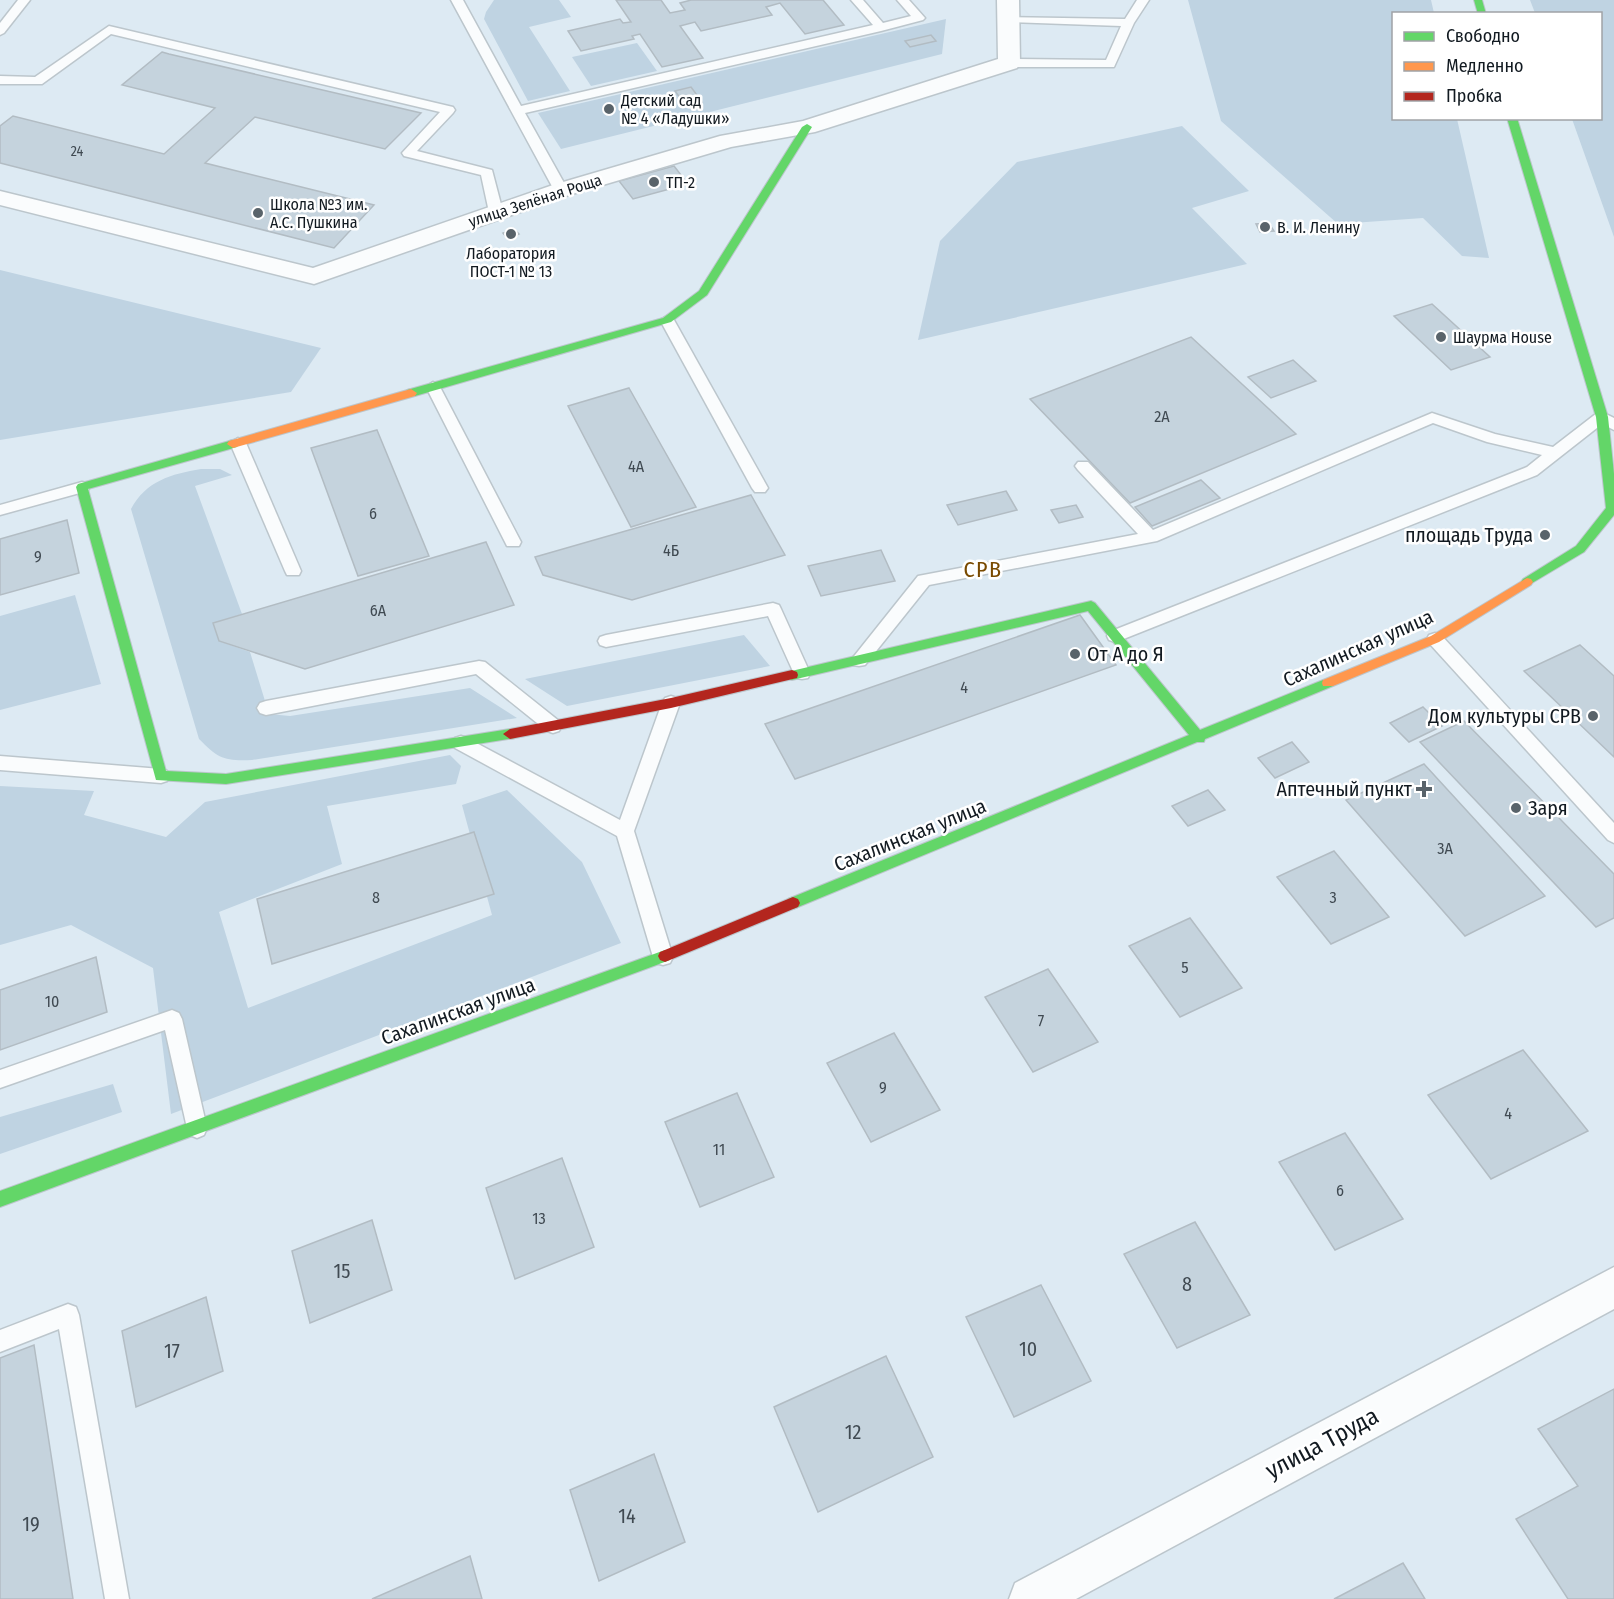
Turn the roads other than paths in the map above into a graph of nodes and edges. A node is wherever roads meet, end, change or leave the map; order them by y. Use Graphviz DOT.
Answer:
graph roads {
  1 [pos="24,0"];
  2 [pos="457,0"];
  3 [pos="857,0"];
  4 [pos="903,0"];
  5 [pos="1143,0"];
  6 [pos="1008,9"];
  7 [pos="1128,23"];
  8 [pos="881,27"];
  9 [pos="0,31"];
  10 [pos="1010,63"];
  11 [pos="0,80"];
  12 [pos="516,111"];
  13 [pos="1513,120"];
  14 [pos="807,127"];
  15 [pos="561,190"];
  16 [pos="0,198"];
  17 [pos="496,212"];
  18 [pos="667,320"];
  19 [pos="433,387"];
  20 [pos="1608,421"];
  21 [pos="238,443"];
  22 [pos="1555,453"];
  23 [pos="1083,466"];
  24 [pos="82,487"];
  25 [pos="760,488"];
  26 [pos="0,510"];
  27 [pos="1151,537"];
  28 [pos="513,542"];
  29 [pos="293,571"];
  30 [pos="1115,636"];
  31 [pos="1435,639"];
  32 [pos="606,641"];
  33 [pos="860,660"];
  34 [pos="802,673"];
  35 [pos="671,703"];
  36 [pos="266,708"];
  37 [pos="553,726"];
  38 [pos="1199,738"];
  39 [pos="461,743"];
  40 [pos="0,764"];
  41 [pos="160,776"];
  42 [pos="625,831"];
  43 [pos="1614,835"];
  44 [pos="663,957"];
  45 [pos="0,1079"];
  46 [pos="196,1128"];
  47 [pos="0,1199"];
  48 [pos="1614,1287"];
  49 [pos="0,1341"];
  50 [pos="117,1599"];
  51 [pos="1031,1599"];
  1 -- 9 [label="lane"];
  2 -- 12 [label="lane"];
  3 -- 8 [label="lane"];
  4 -- 8 [label="lane"];
  5 -- 7 [label="lane"];
  6 -- 7 [label="lane"];
  6 -- 10 [label="street"];
  7 -- 10 [label="lane"];
  8 -- 12 [label="lane"];
  10 -- 14 [label="street, улица Зелёная Роща"];
  11 -- 17 [label="lane"];
  12 -- 15 [label="lane"];
  13 -- 20 [label="street, Сахалинская улица"];
  14 -- 15 [label="street, улица Зелёная Роща"];
  14 -- 18 [label="street"];
  15 -- 17 [label="street, улица Зелёная Роща"];
  16 -- 17 [label="street, улица Зелёная Роща"];
  18 -- 19 [label="street"];
  18 -- 25 [label="lane"];
  19 -- 21 [label="street"];
  19 -- 28 [label="lane"];
  20 -- 22 [label="lane"];
  20 -- 31 [label="street, Сахалинская улица"];
  21 -- 24 [label="street"];
  21 -- 29 [label="lane"];
  22 -- 27 [label="lane"];
  22 -- 30 [label="lane"];
  23 -- 27 [label="lane"];
  24 -- 26 [label="lane"];
  24 -- 41 [label="street"];
  27 -- 33 [label="lane"];
  30 -- 33 [label="street"];
  30 -- 38 [label="street"];
  31 -- 38 [label="street, Сахалинская улица"];
  31 -- 43 [label="lane"];
  32 -- 34 [label="lane"];
  33 -- 34 [label="street"];
  34 -- 35 [label="street"];
  35 -- 37 [label="street"];
  35 -- 42 [label="lane"];
  36 -- 37 [label="lane"];
  37 -- 39 [label="street"];
  38 -- 44 [label="street, Сахалинская улица"];
  39 -- 41 [label="street"];
  39 -- 42 [label="lane"];
  40 -- 41 [label="lane"];
  42 -- 44 [label="lane"];
  44 -- 46 [label="street, Сахалинская улица"];
  45 -- 46 [label="lane"];
  46 -- 47 [label="street, Сахалинская улица"];
  48 -- 51 [label="street, улица Труда"];
  49 -- 50 [label="lane"];
}
